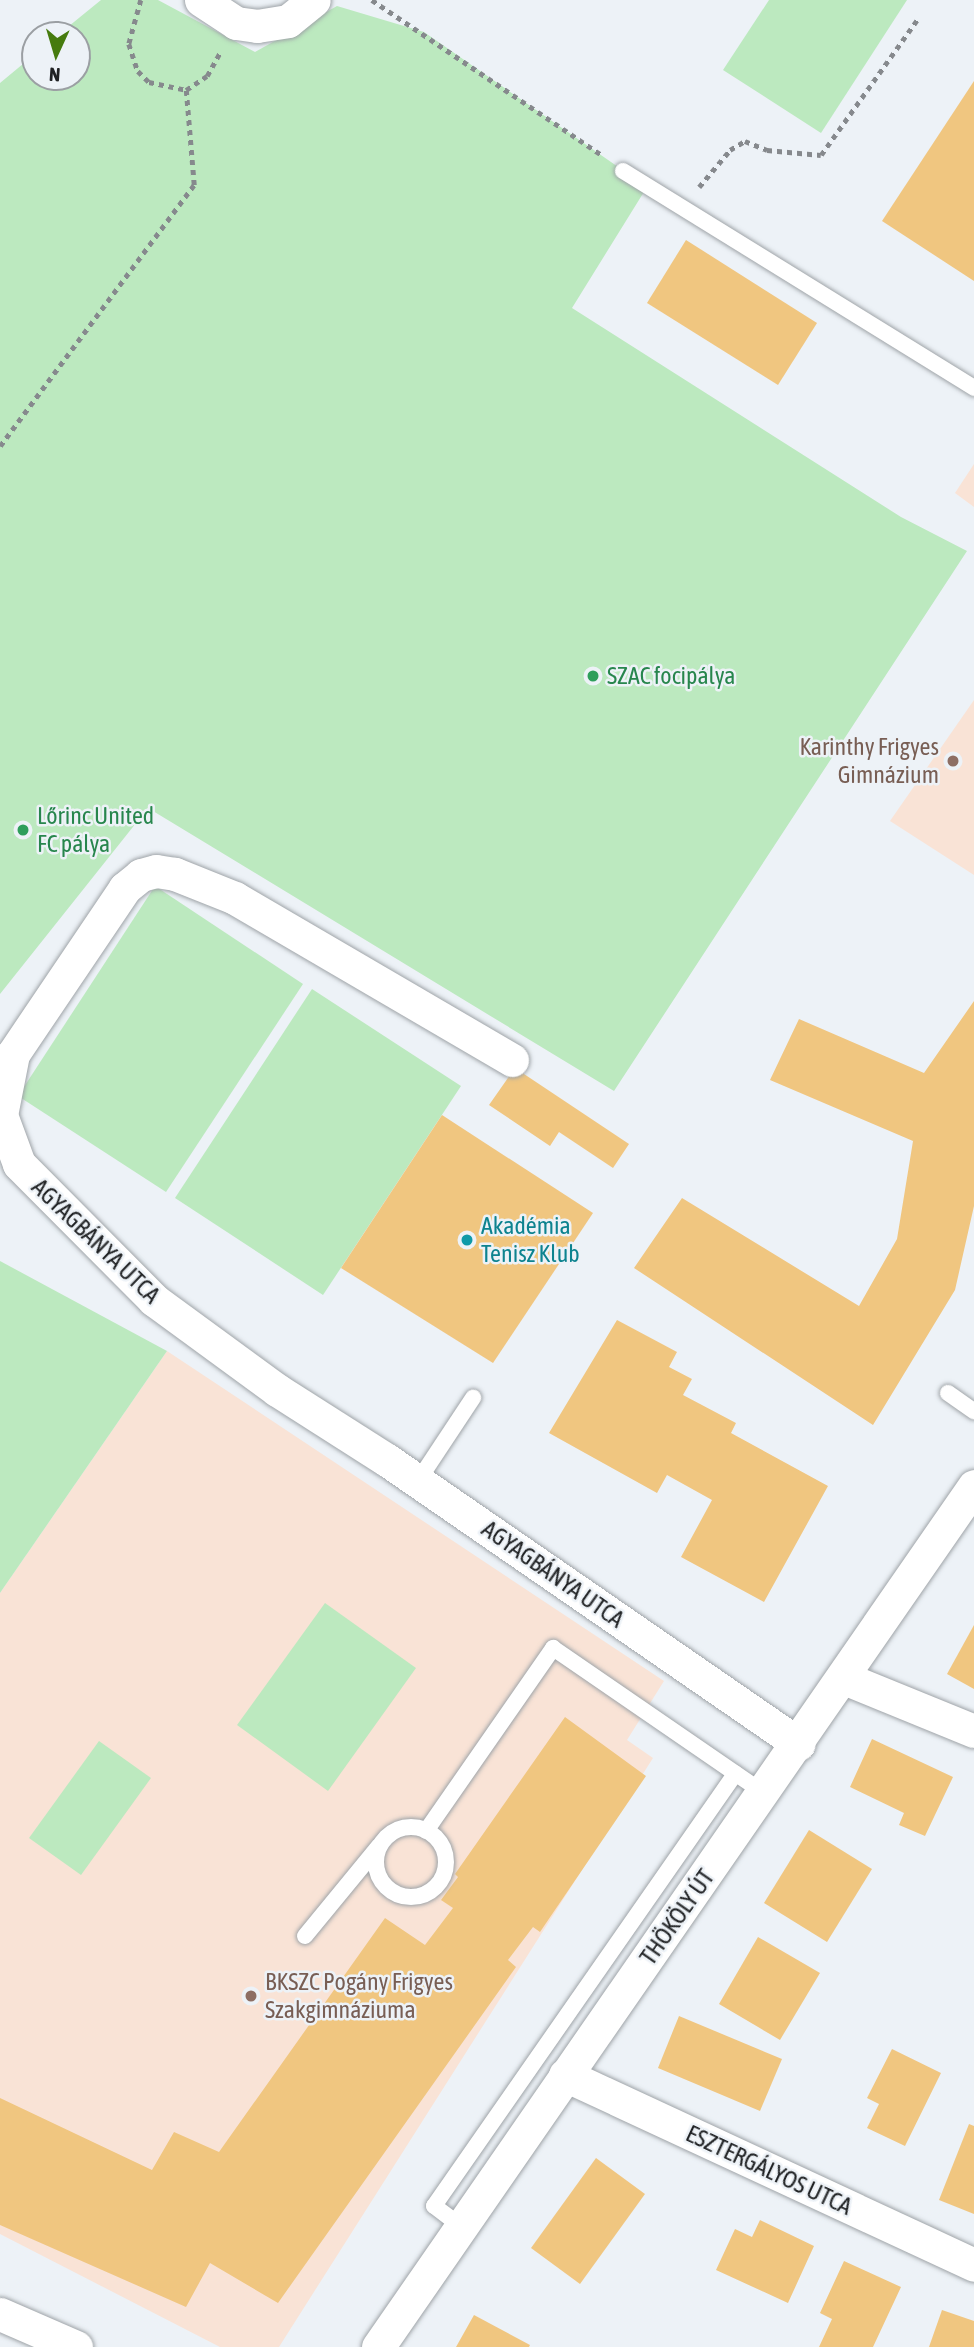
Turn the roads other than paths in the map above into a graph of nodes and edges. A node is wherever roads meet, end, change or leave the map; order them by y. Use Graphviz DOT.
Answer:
graph roads {
  1 [pos="201,0"];
  2 [pos="314,0"];
  3 [pos="623,171"];
  4 [pos="974,388"];
  5 [pos="512,1060"];
  6 [pos="948,1392"];
  7 [pos="473,1398"];
  8 [pos="974,1411"];
  9 [pos="418,1481"];
  10 [pos="974,1486"];
  11 [pos="845,1678"];
  12 [pos="974,1731"];
  13 [pos="798,1744"];
  14 [pos="736,1774"];
  15 [pos="764,1793"];
  16 [pos="426,1831"];
  17 [pos="384,1840"];
  18 [pos="305,1936"];
  19 [pos="565,2075"];
  20 [pos="462,2227"];
  21 [pos="974,2265"];
  22 [pos="0,2314"];
  23 [pos="76,2347"];
  24 [pos="378,2347"];
  1 -- 2 [label="street"];
  3 -- 4 [label="lane"];
  5 -- 9 [label="street, AGYAGBÁNYA UTCA"];
  6 -- 8 [label="lane"];
  7 -- 9 [label="lane"];
  9 -- 13 [label="street, AGYAGBÁNYA UTCA"];
  10 -- 11 [label="street, THÖKÖLY ÚT"];
  11 -- 12 [label="street"];
  11 -- 13 [label="street, THÖKÖLY ÚT"];
  13 -- 15 [label="street, THÖKÖLY ÚT"];
  14 -- 15 [label="lane"];
  14 -- 16 [label="lane"];
  14 -- 20 [label="lane"];
  15 -- 19 [label="street, THÖKÖLY ÚT"];
  16 -- 17 [label="lane"];
  16 -- 17 [label="lane"];
  17 -- 18 [label="lane"];
  19 -- 20 [label="street, THÖKÖLY ÚT"];
  19 -- 21 [label="street, ESZTERGÁLYOS UTCA"];
  20 -- 24 [label="street, THÖKÖLY ÚT"];
  22 -- 23 [label="street"];
}
